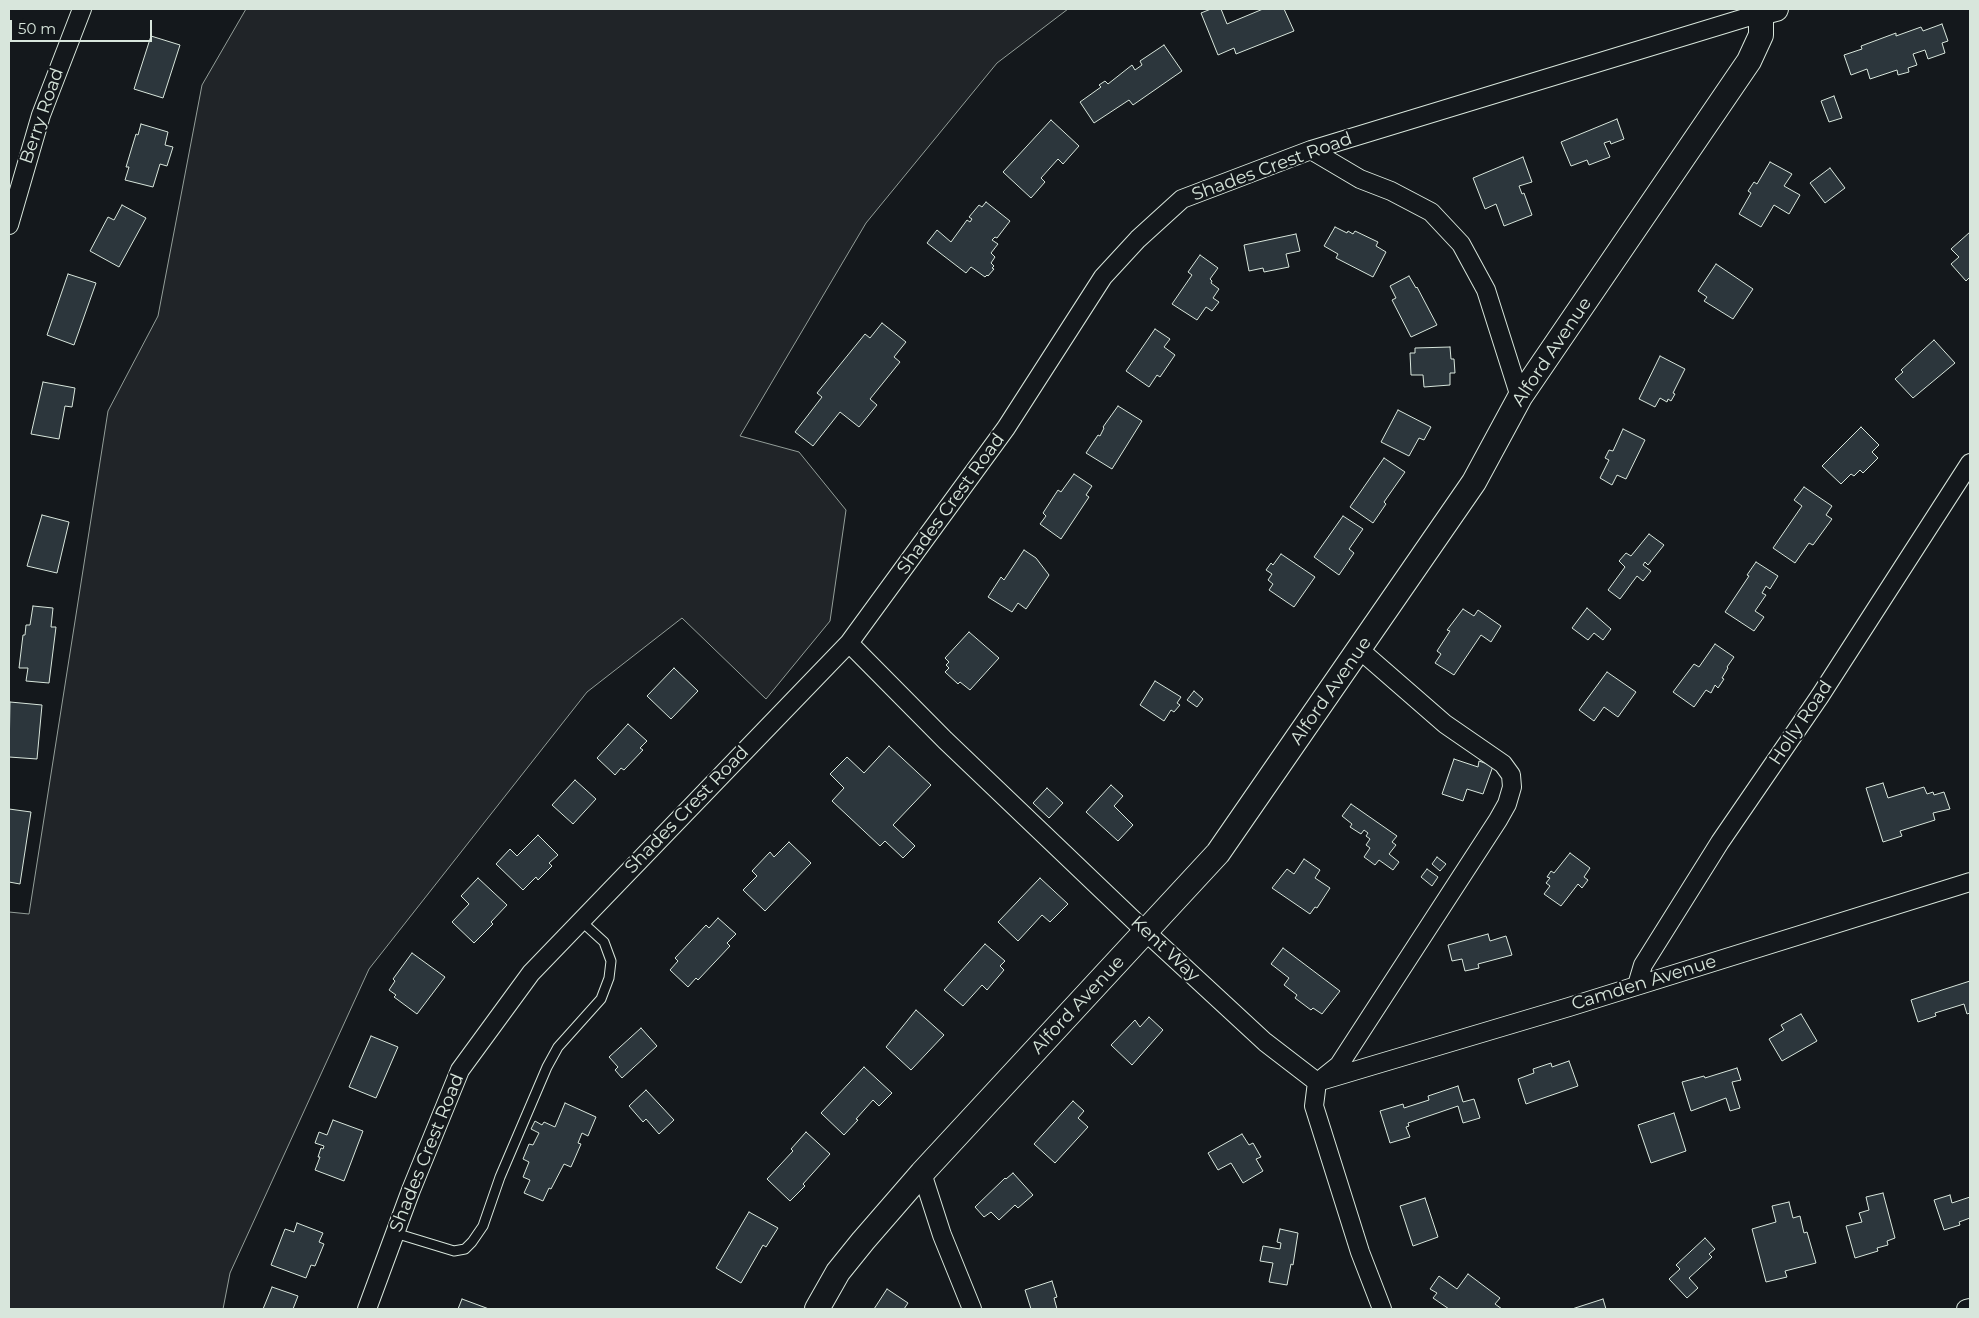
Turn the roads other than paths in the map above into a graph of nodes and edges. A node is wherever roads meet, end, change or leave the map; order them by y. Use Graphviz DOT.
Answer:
graph roads {
  1 [pos="82,9"];
  2 [pos="1768,11"];
  3 [pos="1311,150"];
  4 [pos="9,225"];
  5 [pos="1520,397"];
  6 [pos="1970,463"];
  7 [pos="849,643"];
  8 [pos="1360,650"];
  9 [pos="1970,882"];
  10 [pos="581,921"];
  11 [pos="1146,932"];
  12 [pos="1637,985"];
  13 [pos="1317,1082"];
  14 [pos="922,1174"];
  15 [pos="395,1234"];
  16 [pos="1970,1308"];
  17 [pos="367,1309"];
  18 [pos="817,1309"];
  19 [pos="972,1309"];
  20 [pos="1382,1309"];
  21 [pos="1966,1309"];
  1 -- 4 [label="street, Berry Road"];
  2 -- 3 [label="street, Shades Crest Road"];
  2 -- 5 [label="street, Alford Avenue"];
  3 -- 5 [label="street"];
  3 -- 7 [label="street, Shades Crest Road"];
  5 -- 8 [label="street, Alford Avenue"];
  6 -- 12 [label="street, Holly Road"];
  7 -- 10 [label="street, Shades Crest Road"];
  7 -- 11 [label="street, Kent Way"];
  8 -- 11 [label="street, Alford Avenue"];
  8 -- 13 [label="street"];
  9 -- 12 [label="street, Camden Avenue"];
  10 -- 15 [label="street, Shades Crest Road"];
  10 -- 15 [label="lane"];
  11 -- 13 [label="street, Kent Way"];
  11 -- 14 [label="street, Alford Avenue"];
  12 -- 13 [label="street, Camden Avenue"];
  13 -- 20 [label="street"];
  14 -- 18 [label="street, Alford Avenue"];
  14 -- 19 [label="street"];
  15 -- 17 [label="street, Shades Crest Road"];
  16 -- 21 [label="street"];
}
